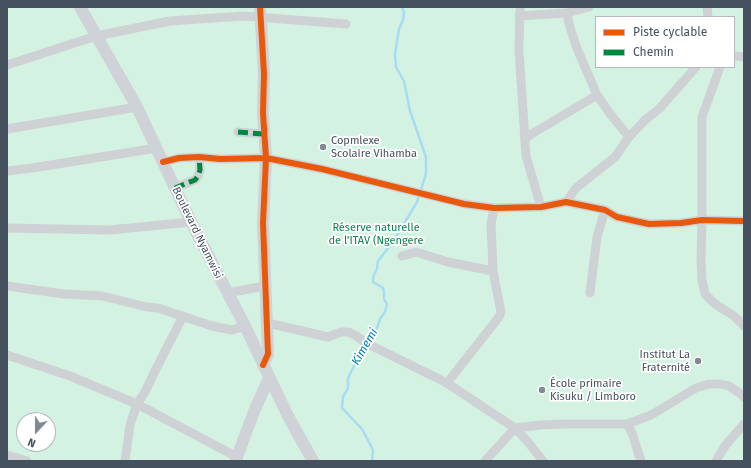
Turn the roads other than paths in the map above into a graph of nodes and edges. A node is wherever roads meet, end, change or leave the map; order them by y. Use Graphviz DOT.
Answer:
graph roads {
  1 [pos="80,7"];
  2 [pos="589,7"];
  3 [pos="260,12"];
  4 [pos="520,12"];
  5 [pos="567,13"];
  6 [pos="346,24"];
  7 [pos="96,36"];
  8 [pos="7,65"];
  9 [pos="695,68"];
  10 [pos="720,68"];
  11 [pos="598,95"];
  12 [pos="137,107"];
  13 [pos="7,129"];
  14 [pos="238,132"];
  15 [pos="264,134"];
  16 [pos="629,137"];
  17 [pos="525,138"];
  18 [pos="157,148"];
  19 [pos="199,157"];
  20 [pos="266,158"];
  21 [pos="163,162"];
  22 [pos="7,170"];
  23 [pos="175,188"];
  24 [pos="566,202"];
  25 [pos="541,207"];
  26 [pos="494,208"];
  27 [pos="605,210"];
  28 [pos="702,220"];
  29 [pos="744,221"];
  30 [pos="191,222"];
  31 [pos="7,228"];
  32 [pos="402,256"];
  33 [pos="493,271"];
  34 [pos="7,286"];
  35 [pos="266,286"];
  36 [pos="227,293"];
  37 [pos="590,293"];
  38 [pos="183,316"];
  39 [pos="268,323"];
  40 [pos="245,326"];
  41 [pos="744,326"];
  42 [pos="7,355"];
  43 [pos="263,365"];
  44 [pos="269,378"];
  45 [pos="447,383"];
  46 [pos="744,397"];
  47 [pos="137,404"];
  48 [pos="627,424"];
  49 [pos="744,424"];
  50 [pos="514,428"];
  51 [pos="7,455"];
  52 [pos="236,459"];
  53 [pos="27,461"];
  54 [pos="125,461"];
  55 [pos="313,461"];
  56 [pos="485,461"];
  57 [pos="543,461"];
  58 [pos="641,461"];
  59 [pos="716,461"];
  1 -- 7 [label="main road, Boulevard Nyamwisi"];
  2 -- 5 [label="street"];
  3 -- 6 [label="street"];
  3 -- 7 [label="street"];
  3 -- 15 [label="main road"];
  4 -- 5 [label="street"];
  4 -- 17 [label="street"];
  5 -- 11 [label="street"];
  7 -- 8 [label="street"];
  7 -- 12 [label="main road, Boulevard Nyamwisi"];
  9 -- 16 [label="street"];
  10 -- 28 [label="street"];
  11 -- 16 [label="street"];
  11 -- 17 [label="street"];
  12 -- 13 [label="street"];
  12 -- 18 [label="main road, Boulevard Nyamwisi"];
  14 -- 15 [label="street"];
  15 -- 20 [label="main road"];
  16 -- 24 [label="street"];
  17 -- 25 [label="street"];
  18 -- 21 [label="main road, Boulevard Nyamwisi"];
  18 -- 22 [label="street"];
  19 -- 20 [label="street"];
  19 -- 21 [label="street"];
  19 -- 23 [label="street"];
  20 -- 26 [label="street"];
  20 -- 35 [label="main road"];
  21 -- 23 [label="main road, Boulevard Nyamwisi"];
  23 -- 30 [label="main road, Boulevard Nyamwisi"];
  24 -- 25 [label="street"];
  24 -- 27 [label="street"];
  25 -- 26 [label="street"];
  26 -- 33 [label="street"];
  27 -- 28 [label="street"];
  27 -- 37 [label="street"];
  28 -- 29 [label="street"];
  28 -- 41 [label="street"];
  30 -- 31 [label="street"];
  30 -- 36 [label="main road, Boulevard Nyamwisi"];
  32 -- 33 [label="street"];
  33 -- 45 [label="street"];
  34 -- 38 [label="street"];
  35 -- 36 [label="street"];
  35 -- 39 [label="main road"];
  36 -- 40 [label="main road, Boulevard Nyamwisi"];
  38 -- 40 [label="street"];
  38 -- 47 [label="street"];
  39 -- 43 [label="main road"];
  39 -- 45 [label="street"];
  40 -- 43 [label="main road, Boulevard Nyamwisi"];
  42 -- 47 [label="street"];
  43 -- 44 [label="main road, Boulevard Nyamwisi"];
  44 -- 52 [label="main road"];
  44 -- 55 [label="main road, Boulevard Nyamwisi"];
  45 -- 50 [label="street"];
  46 -- 48 [label="street"];
  47 -- 52 [label="street"];
  47 -- 54 [label="street"];
  48 -- 50 [label="street"];
  48 -- 58 [label="street"];
  49 -- 59 [label="street"];
  50 -- 56 [label="street"];
  50 -- 57 [label="street"];
  51 -- 53 [label="street"];
}
